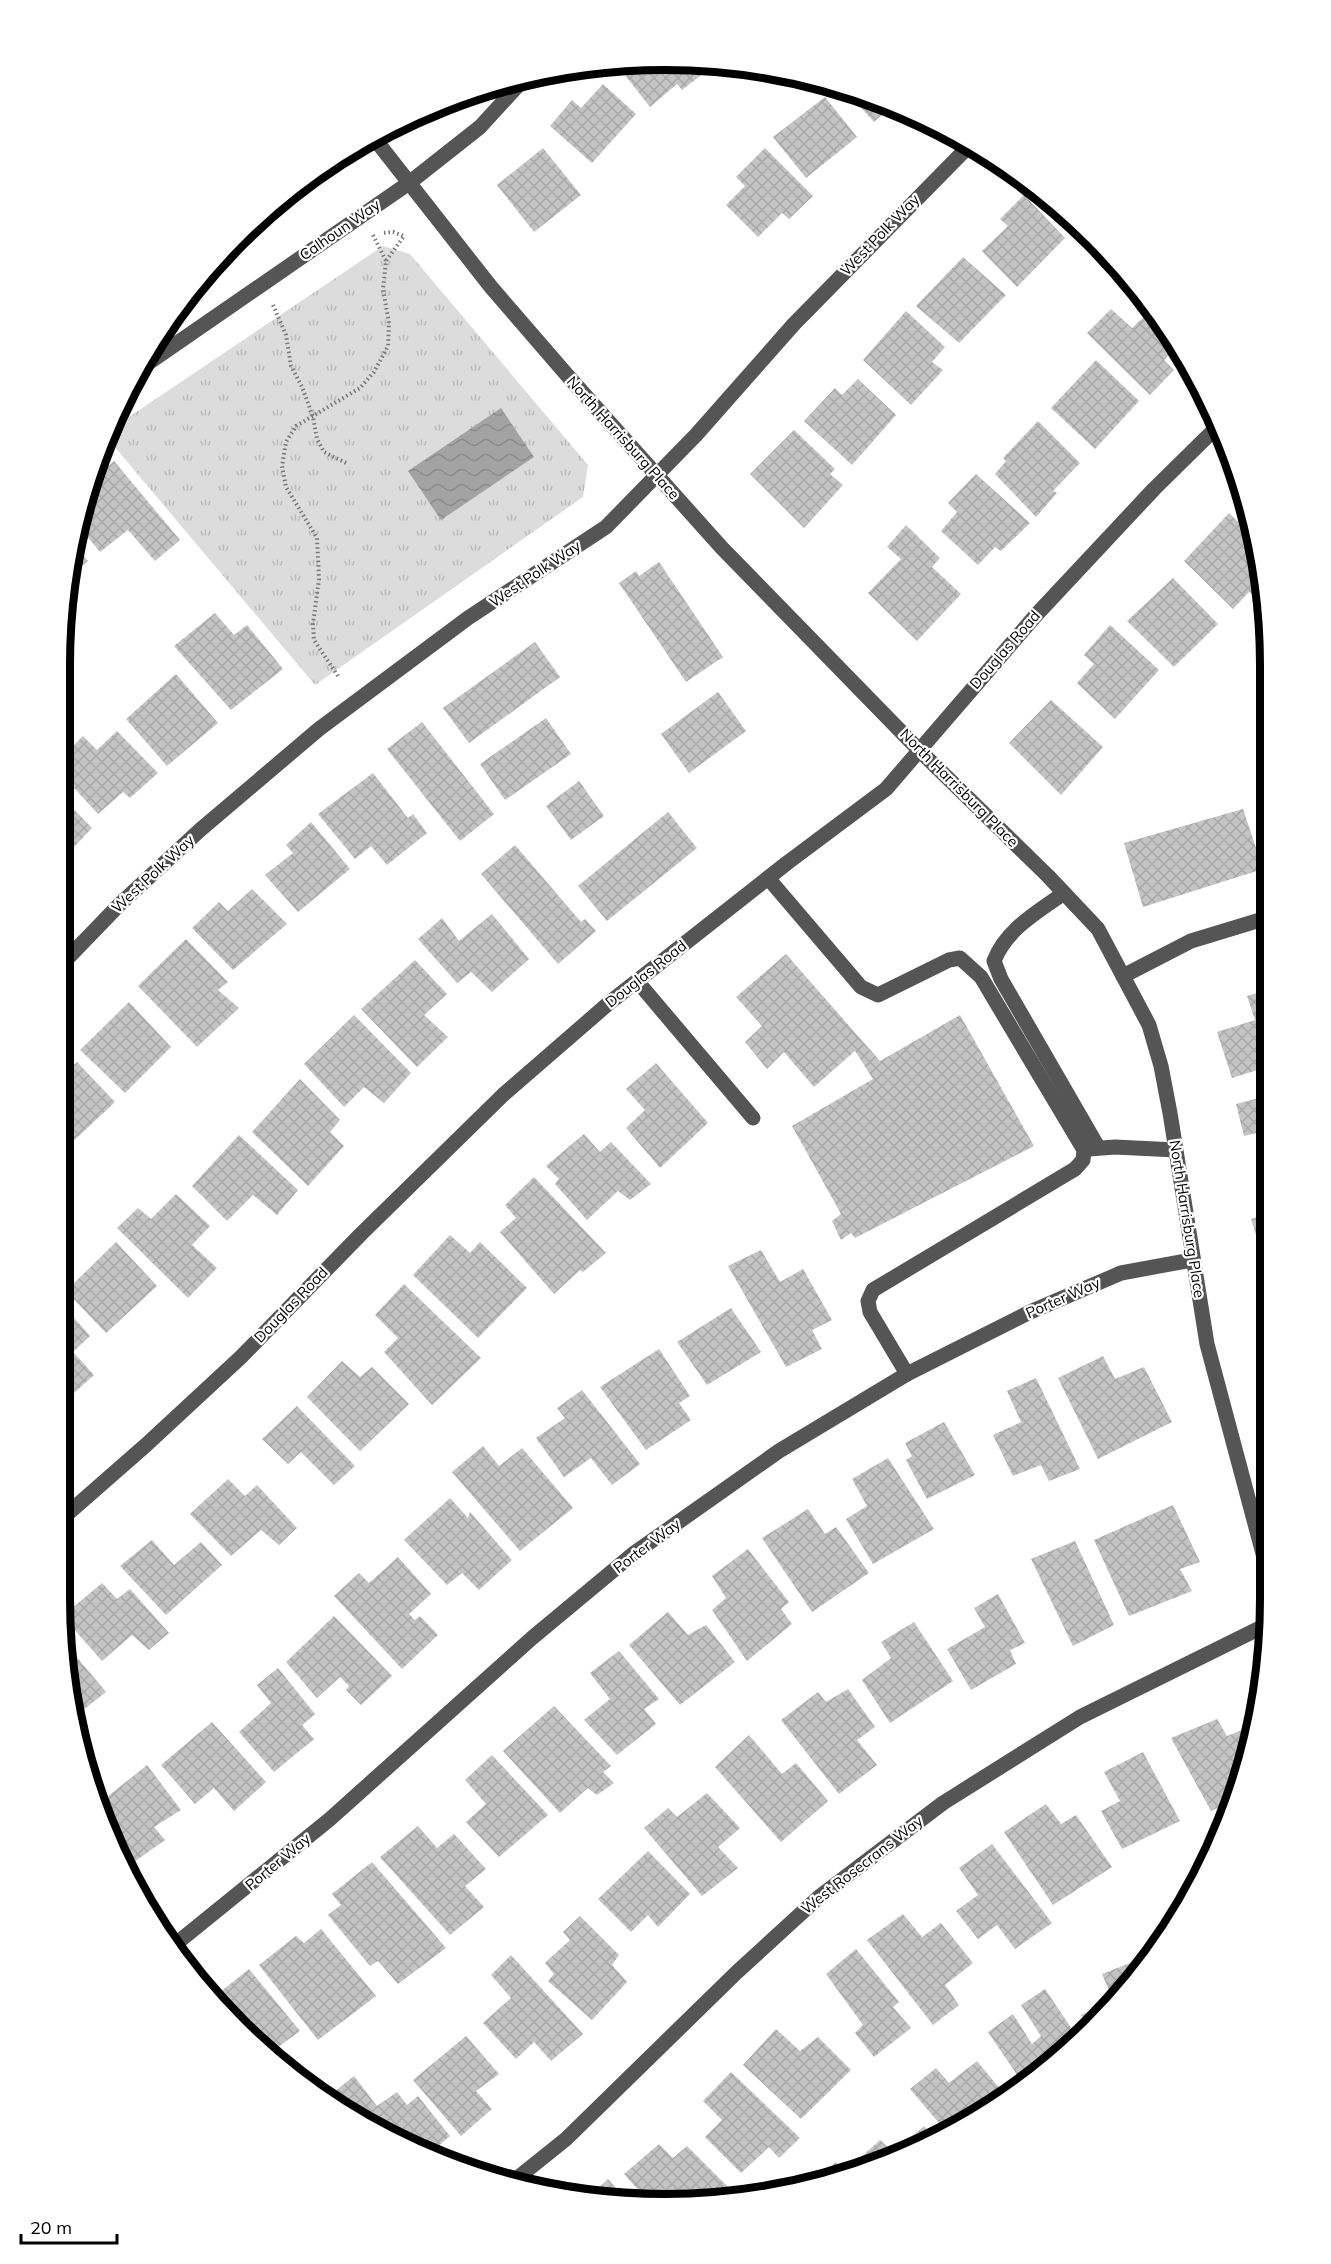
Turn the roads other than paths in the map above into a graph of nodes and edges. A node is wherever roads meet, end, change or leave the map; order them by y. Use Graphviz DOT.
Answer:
graph roads {
  1 [pos="513,91"];
  2 [pos="379,144"];
  3 [pos="964,151"];
  4 [pos="409,183"];
  5 [pos="157,357"];
  6 [pos="1212,432"];
  7 [pos="657,476"];
  8 [pos="919,750"];
  9 [pos="768,878"];
  10 [pos="1064,893"];
  11 [pos="1260,920"];
  12 [pos="70,956"];
  13 [pos="1124,976"];
  14 [pos="637,981"];
  15 [pos="753,1118"];
  16 [pos="1091,1149"];
  17 [pos="1176,1150"];
  18 [pos="1192,1260"];
  19 [pos="907,1374"];
  20 [pos="70,1512"];
  21 [pos="1260,1549"];
  22 [pos="1259,1628"];
  23 [pos="179,1941"];
  24 [pos="521,2175"];
  1 -- 4 [label="street, Calhoun Way"];
  2 -- 4 [label="street, North Harrisburg Place"];
  3 -- 7 [label="street, West Polk Way"];
  4 -- 5 [label="street, Calhoun Way"];
  4 -- 7 [label="street, North Harrisburg Place"];
  6 -- 8 [label="street, Douglas Road"];
  7 -- 8 [label="street, North Harrisburg Place"];
  7 -- 12 [label="street, West Polk Way"];
  8 -- 9 [label="street, Douglas Road"];
  8 -- 10 [label="street, North Harrisburg Place"];
  9 -- 14 [label="street, Douglas Road"];
  9 -- 16 [label="street"];
  10 -- 13 [label="street, North Harrisburg Place"];
  10 -- 16 [label="street"];
  11 -- 13 [label="street"];
  13 -- 17 [label="street, North Harrisburg Place"];
  14 -- 15 [label="street"];
  14 -- 20 [label="street, Douglas Road"];
  16 -- 17 [label="street"];
  16 -- 19 [label="street"];
  17 -- 18 [label="street, North Harrisburg Place"];
  18 -- 19 [label="street, Porter Way"];
  18 -- 21 [label="street, North Harrisburg Place"];
  19 -- 23 [label="street, Porter Way"];
  22 -- 24 [label="street, West Rosecrans Way"];
}
